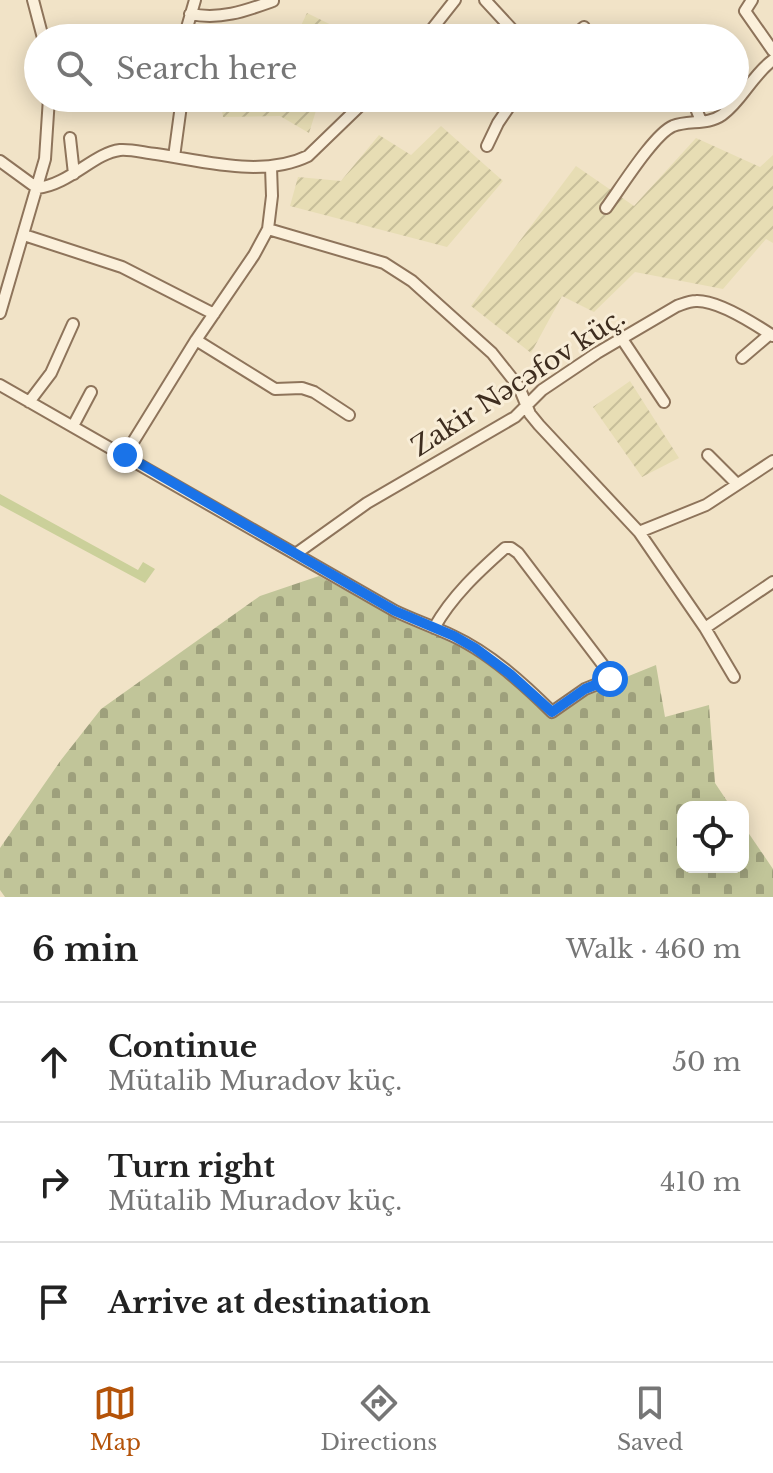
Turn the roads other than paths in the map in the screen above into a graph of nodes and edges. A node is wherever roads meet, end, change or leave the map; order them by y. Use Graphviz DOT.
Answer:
graph roads {
  1 [pos="33,0"];
  2 [pos="195,0"];
  3 [pos="455,0"];
  4 [pos="485,0"];
  5 [pos="752,0"];
  6 [pos="273,1"];
  7 [pos="190,14"];
  8 [pos="39,24"];
  9 [pos="188,24"];
  10 [pos="436,24"];
  11 [pos="507,24"];
  12 [pos="773,51"];
  13 [pos="773,60"];
  14 [pos="749,83"];
  15 [pos="48,112"];
  16 [pos="180,112"];
  17 [pos="354,112"];
  18 [pos="505,112"];
  19 [pos="697,112"];
  20 [pos="726,112"];
  21 [pos="701,121"];
  22 [pos="70,138"];
  23 [pos="487,146"];
  24 [pos="174,157"];
  25 [pos="0,161"];
  26 [pos="271,167"];
  27 [pos="74,174"];
  28 [pos="37,188"];
  29 [pos="606,208"];
  30 [pos="268,229"];
  31 [pos="24,235"];
  32 [pos="0,313"];
  33 [pos="214,314"];
  34 [pos="73,324"];
  35 [pos="772,335"];
  36 [pos="622,339"];
  37 [pos="196,340"];
  38 [pos="742,358"];
  39 [pos="0,385"];
  40 [pos="91,392"];
  41 [pos="29,402"];
  42 [pos="664,402"];
  43 [pos="527,406"];
  44 [pos="349,415"];
  45 [pos="73,426"];
  46 [pos="125,455"];
  47 [pos="708,455"];
  48 [pos="773,461"];
  49 [pos="737,484"];
  50 [pos="639,532"];
  51 [pos="297,553"];
  52 [pos="773,582"];
  53 [pos="434,628"];
  54 [pos="705,628"];
  55 [pos="734,677"];
  1 -- 8 [label="street"];
  2 -- 7 [label="street"];
  3 -- 10 [label="street"];
  4 -- 11 [label="street"];
  5 -- 12 [label="street"];
  6 -- 7 [label="street"];
  7 -- 9 [label="street"];
  13 -- 14 [label="street"];
  15 -- 28 [label="street"];
  16 -- 24 [label="street"];
  17 -- 26 [label="street"];
  18 -- 23 [label="street"];
  19 -- 21 [label="street"];
  20 -- 21 [label="street"];
  21 -- 29 [label="street"];
  22 -- 27 [label="street"];
  24 -- 26 [label="street"];
  24 -- 27 [label="street"];
  25 -- 28 [label="street"];
  26 -- 30 [label="street"];
  27 -- 28 [label="street"];
  28 -- 31 [label="street"];
  30 -- 33 [label="street"];
  30 -- 43 [label="street"];
  31 -- 32 [label="street"];
  31 -- 33 [label="street"];
  33 -- 37 [label="street"];
  34 -- 41 [label="street"];
  35 -- 36 [label="street, Zakir Nəcəfov küç."];
  35 -- 38 [label="street"];
  36 -- 42 [label="street"];
  36 -- 43 [label="street, Zakir Nəcəfov küç."];
  37 -- 44 [label="street"];
  37 -- 46 [label="street"];
  39 -- 41 [label="street"];
  40 -- 45 [label="street"];
  41 -- 45 [label="street"];
  43 -- 50 [label="street"];
  43 -- 51 [label="street, Zakir Nəcəfov küç."];
  45 -- 46 [label="street"];
  46 -- 51 [label="street"];
  47 -- 49 [label="street"];
  48 -- 49 [label="street"];
  49 -- 50 [label="street"];
  50 -- 54 [label="street"];
  51 -- 53 [label="street"];
  52 -- 54 [label="street"];
  53 -- 53 [label="street"];
  54 -- 55 [label="street"];
}
